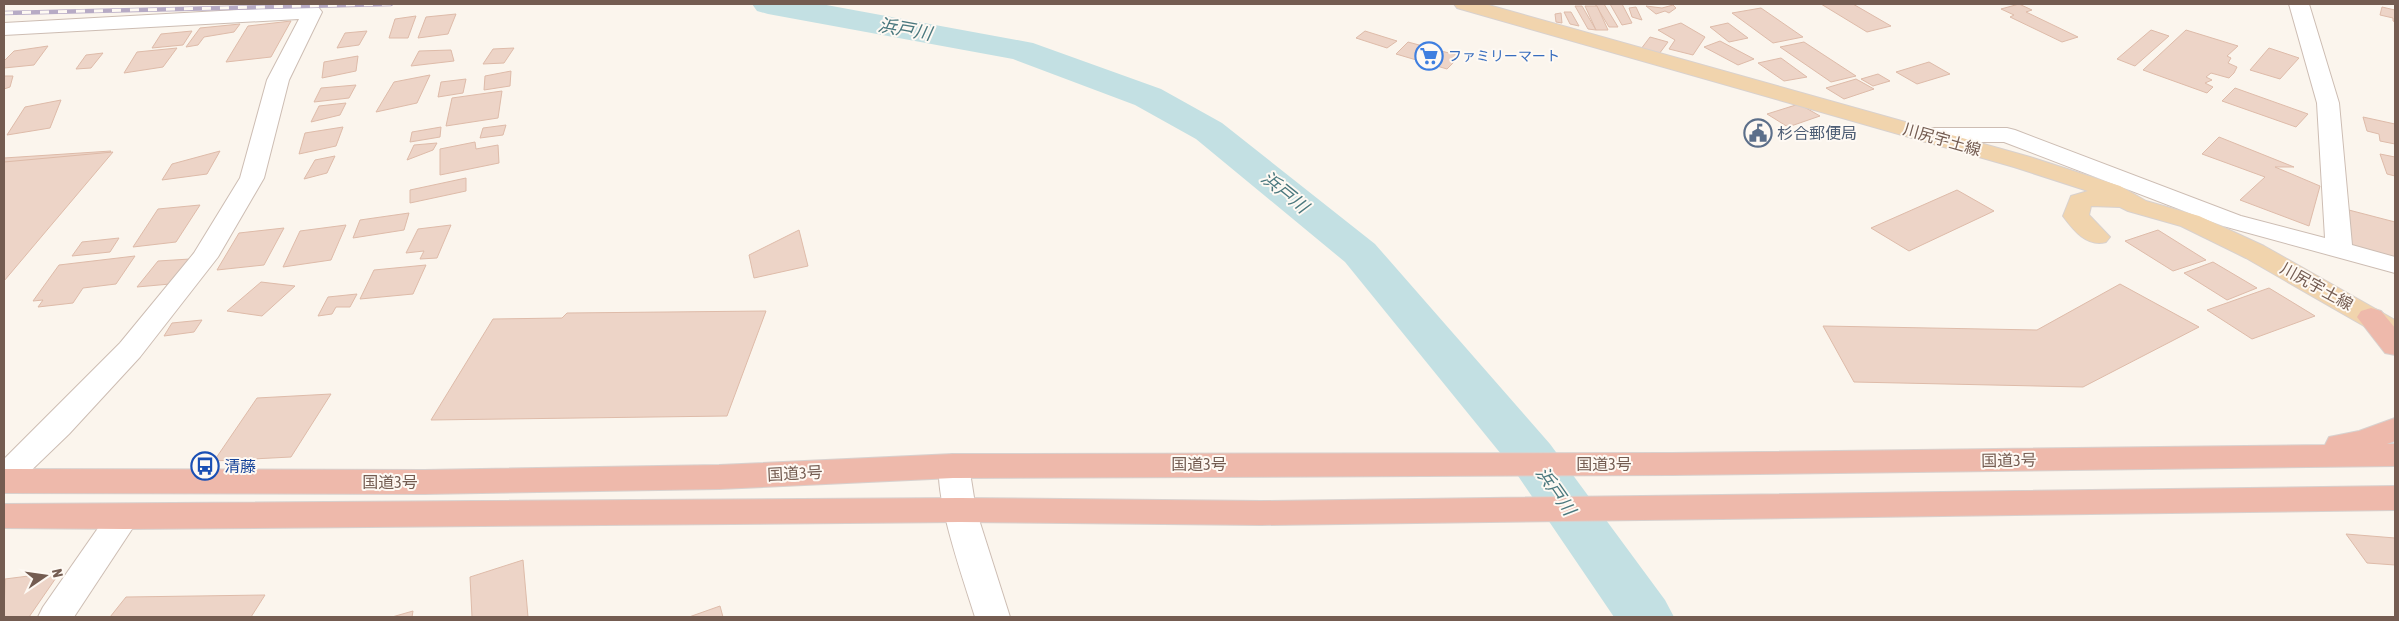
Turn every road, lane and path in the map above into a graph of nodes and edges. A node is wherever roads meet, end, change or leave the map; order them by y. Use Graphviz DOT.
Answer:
graph roads {
  1 [pos="1464,4"];
  2 [pos="2299,4"];
  3 [pos="4,29"];
  4 [pos="1927,135"];
  5 [pos="2137,206"];
  6 [pos="2097,237"];
  7 [pos="2339,249"];
  8 [pos="2395,265"];
  9 [pos="2383,320"];
  10 [pos="2395,332"];
  11 [pos="2395,346"];
  12 [pos="2395,429"];
  13 [pos="2395,455"];
  14 [pos="2274,456"];
  15 [pos="953,466"];
  16 [pos="4,479"];
  17 [pos="2395,498"];
  18 [pos="960,510"];
  19 [pos="4,516"];
  20 [pos="124,517"];
  21 [pos="55,617"];
  22 [pos="993,617"];
  1 -- 4 [label="main road, 川尻宇土線"];
  2 -- 7 [label="street"];
  3 -- 16 [label="street"];
  4 -- 5 [label="main road, 川尻宇土線"];
  4 -- 7 [label="street"];
  5 -- 6 [label="main road"];
  5 -- 9 [label="main road, 川尻宇土線"];
  7 -- 8 [label="street"];
  9 -- 10 [label="main road, 川尻宇土線"];
  9 -- 11 [label="highway"];
  12 -- 14 [label="highway"];
  13 -- 14 [label="highway, 国道3号"];
  14 -- 15 [label="highway, 国道3号"];
  15 -- 16 [label="highway, 国道3号"];
  15 -- 18 [label="street"];
  17 -- 18 [label="highway, 国道3号"];
  18 -- 20 [label="highway, 国道3号"];
  18 -- 22 [label="street"];
  19 -- 20 [label="highway, 国道3号"];
  20 -- 21 [label="street"];
}
